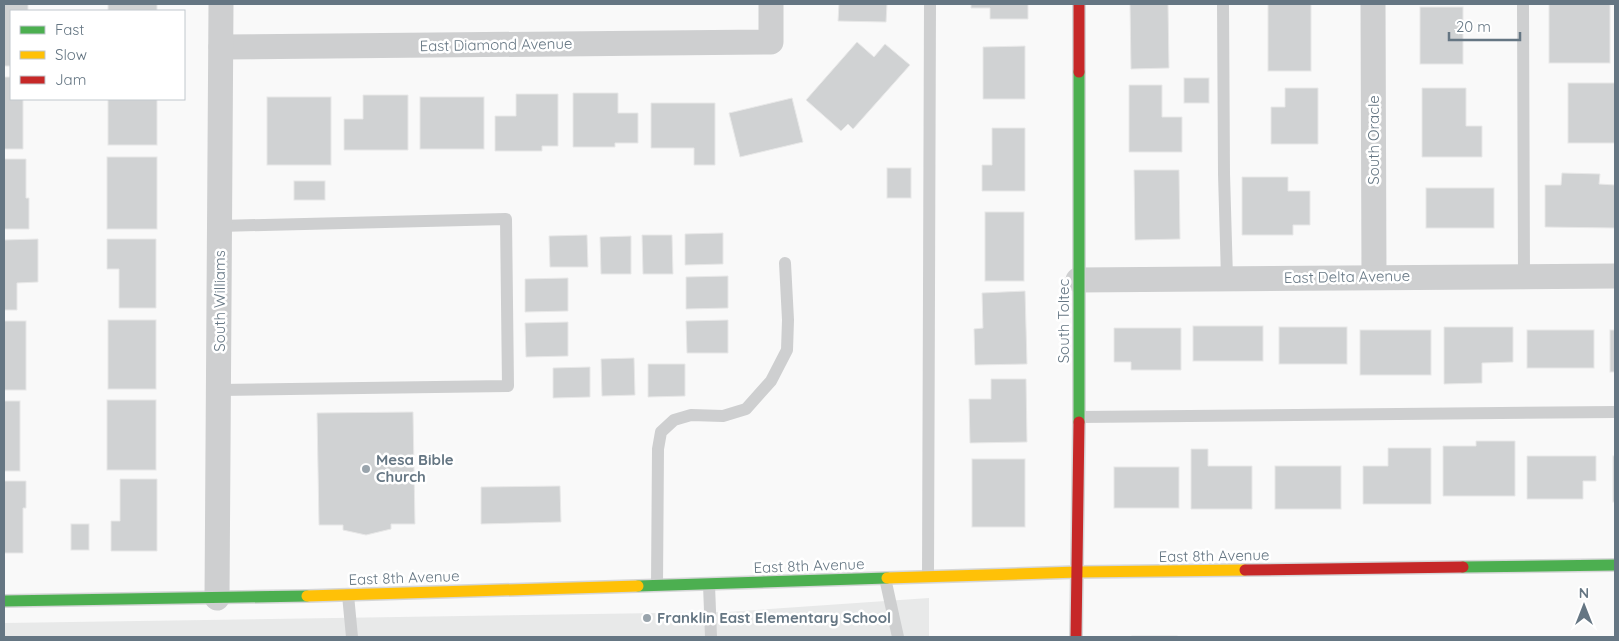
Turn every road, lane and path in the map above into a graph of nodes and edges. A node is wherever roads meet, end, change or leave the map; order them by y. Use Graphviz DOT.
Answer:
graph roads {
  1 [pos="221,4"];
  2 [pos="771,4"];
  3 [pos="930,4"];
  4 [pos="1080,4"];
  5 [pos="1223,4"];
  6 [pos="1373,4"];
  7 [pos="1524,4"];
  8 [pos="221,48"];
  9 [pos="220,226"];
  10 [pos="785,263"];
  11 [pos="1524,276"];
  12 [pos="1615,276"];
  13 [pos="1374,277"];
  14 [pos="1227,278"];
  15 [pos="1078,280"];
  16 [pos="219,390"];
  17 [pos="1615,412"];
  18 [pos="1079,417"];
  19 [pos="1615,565"];
  20 [pos="1078,572"];
  21 [pos="928,576"];
  22 [pos="884,578"];
  23 [pos="657,585"];
  24 [pos="709,585"];
  25 [pos="348,595"];
  26 [pos="217,598"];
  27 [pos="4,600"];
  28 [pos="352,637"];
  29 [pos="712,637"];
  30 [pos="898,637"];
  31 [pos="1076,637"];
  1 -- 8 [label="street, South Williams"];
  2 -- 8 [label="street, East Diamond Avenue"];
  3 -- 21 [label="lane"];
  4 -- 15 [label="street, South Toltec"];
  5 -- 14 [label="lane"];
  6 -- 13 [label="street, South Oracle"];
  7 -- 11 [label="lane"];
  8 -- 9 [label="street, South Williams"];
  9 -- 16 [label="street, South Williams"];
  9 -- 16 [label="lane"];
  10 -- 23 [label="lane"];
  11 -- 12 [label="street, East Delta Avenue"];
  11 -- 13 [label="street, East Delta Avenue"];
  13 -- 14 [label="street, East Delta Avenue"];
  14 -- 15 [label="street, East Delta Avenue"];
  15 -- 18 [label="street, South Toltec"];
  16 -- 26 [label="street, South Williams"];
  17 -- 18 [label="lane"];
  18 -- 20 [label="street, South Toltec"];
  19 -- 20 [label="street, East 8th Avenue"];
  20 -- 21 [label="street, East 8th Avenue"];
  20 -- 31 [label="street, South Toltec"];
  21 -- 22 [label="street, East 8th Avenue"];
  22 -- 24 [label="street, East 8th Avenue"];
  22 -- 30 [label="lane"];
  23 -- 24 [label="street, East 8th Avenue"];
  23 -- 25 [label="street, East 8th Avenue"];
  24 -- 29 [label="lane"];
  25 -- 26 [label="street, East 8th Avenue"];
  25 -- 28 [label="lane"];
  26 -- 27 [label="street, East 8th Avenue"];
}
